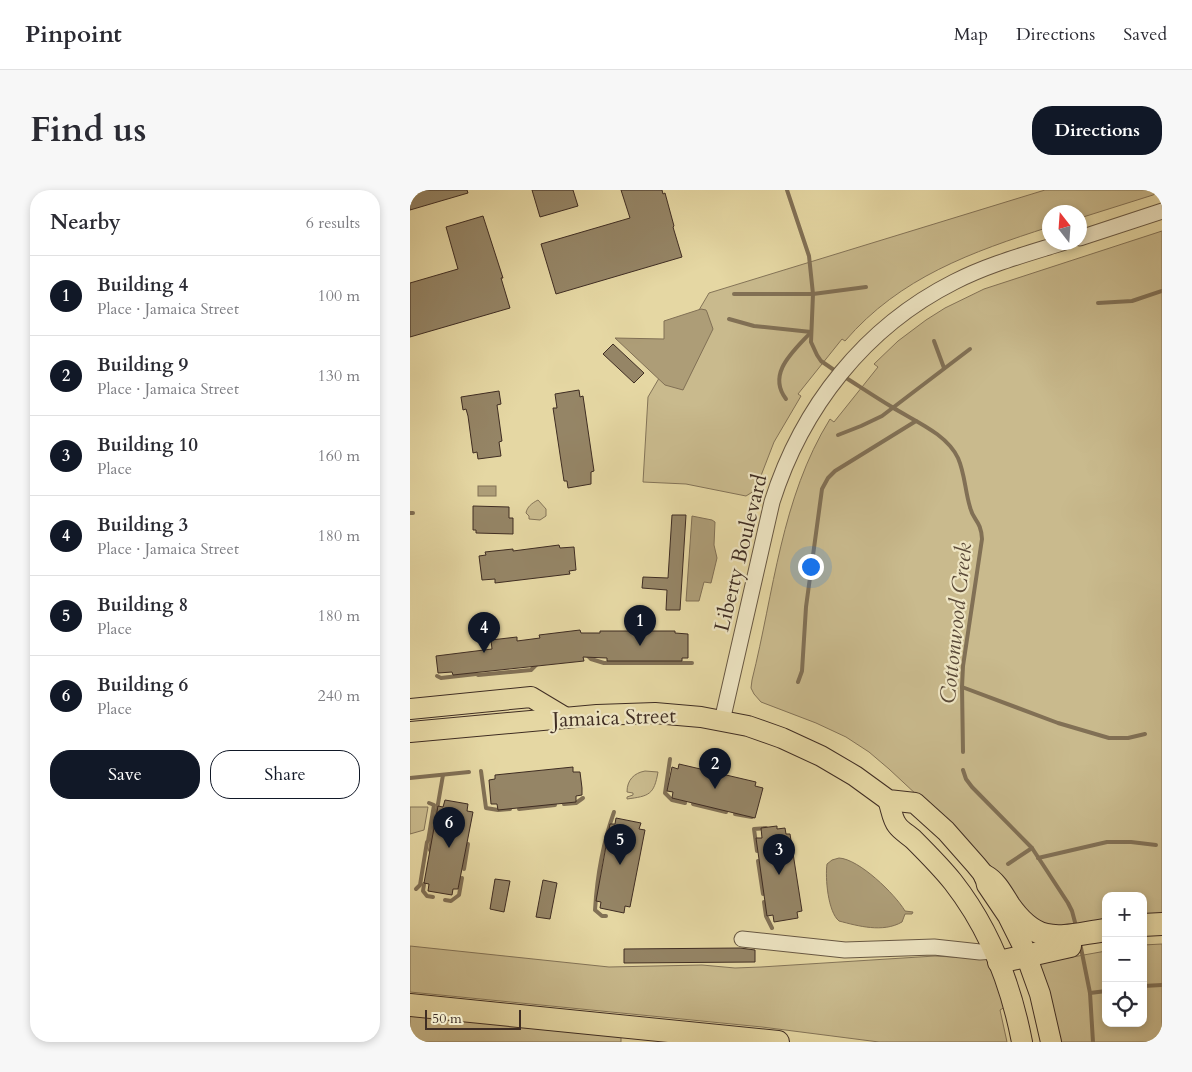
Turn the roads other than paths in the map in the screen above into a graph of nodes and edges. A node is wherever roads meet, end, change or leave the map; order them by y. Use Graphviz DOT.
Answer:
graph roads {
  1 [pos="1162,211"];
  2 [pos="1087,236"];
  3 [pos="1042,250"];
  4 [pos="410,709"];
  5 [pos="566,718"];
  6 [pos="722,721"];
  7 [pos="410,732"];
  8 [pos="888,800"];
  9 [pos="985,876"];
  10 [pos="1162,924"];
  11 [pos="1147,925"];
  12 [pos="1102,931"];
  13 [pos="1162,934"];
  14 [pos="1147,935"];
  15 [pos="742,939"];
  16 [pos="1102,940"];
  17 [pos="1052,943"];
  18 [pos="1026,955"];
  19 [pos="996,956"];
  20 [pos="410,1005"];
  21 [pos="778,1042"];
  22 [pos="1022,1042"];
  23 [pos="1051,1042"];
  1 -- 2 [label="street"];
  3 -- 6 [label="street, Liberty Boulevard"];
  4 -- 5 [label="main road"];
  5 -- 6 [label="main road, Jamaica Street"];
  5 -- 7 [label="main road, Jamaica Street"];
  6 -- 8 [label="main road, Jamaica Street"];
  8 -- 9 [label="main road, Jamaica Street"];
  8 -- 19 [label="main road"];
  9 -- 17 [label="highway"];
  9 -- 18 [label="main road, Jamaica Street"];
  10 -- 11 [label="highway"];
  12 -- 17 [label="highway"];
  13 -- 14 [label="highway"];
  15 -- 19 [label="street"];
  16 -- 17 [label="highway"];
  17 -- 18 [label="highway"];
  18 -- 19 [label="highway"];
  18 -- 23 [label="main road, Jamaica Street"];
  19 -- 22 [label="main road"];
  20 -- 21 [label="highway"];
}
